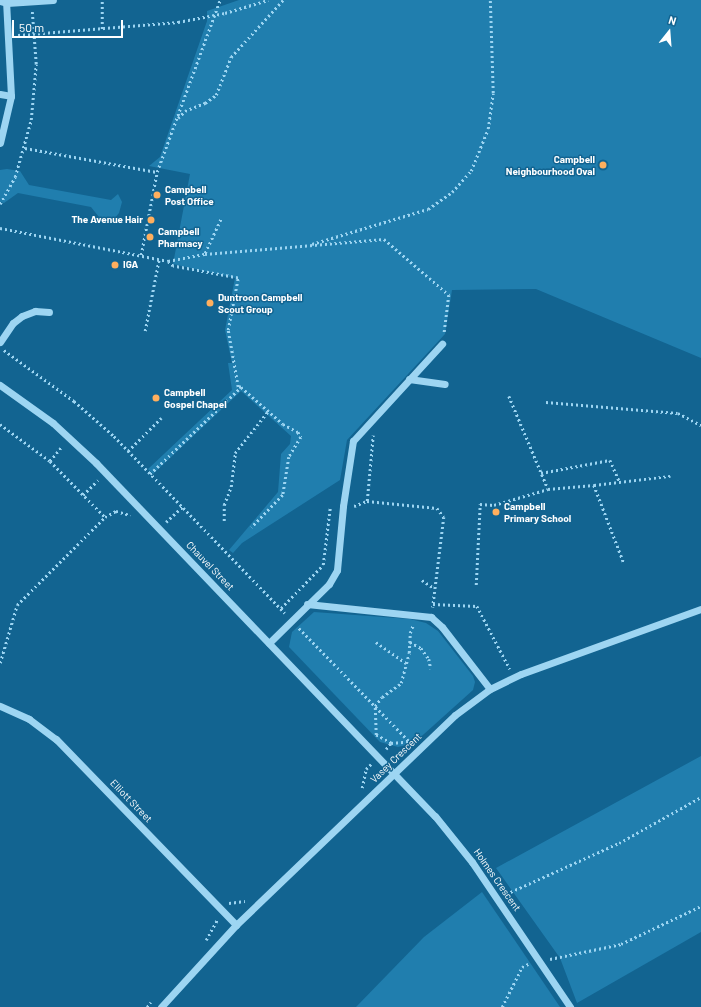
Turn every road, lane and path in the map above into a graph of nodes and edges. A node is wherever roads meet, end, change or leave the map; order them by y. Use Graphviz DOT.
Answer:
graph roads {
  1 [pos="53,0"];
  2 [pos="102,0"];
  3 [pos="220,0"];
  4 [pos="268,0"];
  5 [pos="283,0"];
  6 [pos="490,0"];
  7 [pos="4,1"];
  8 [pos="32,8"];
  9 [pos="215,15"];
  10 [pos="102,29"];
  11 [pos="34,34"];
  12 [pos="0,94"];
  13 [pos="12,96"];
  14 [pos="176,120"];
  15 [pos="0,143"];
  16 [pos="25,148"];
  17 [pos="157,172"];
  18 [pos="0,204"];
  19 [pos="221,218"];
  20 [pos="0,228"];
  21 [pos="307,245"];
  22 [pos="205,254"];
  23 [pos="141,255"];
  24 [pos="159,259"];
  25 [pos="168,261"];
  26 [pos="49,312"];
  27 [pos="145,331"];
  28 [pos="0,342"];
  29 [pos="442,344"];
  30 [pos="0,347"];
  31 [pos="409,379"];
  32 [pos="445,384"];
  33 [pos="0,385"];
  34 [pos="241,387"];
  35 [pos="510,396"];
  36 [pos="546,402"];
  37 [pos="269,410"];
  38 [pos="161,418"];
  39 [pos="0,424"];
  40 [pos="701,425"];
  41 [pos="373,432"];
  42 [pos="69,436"];
  43 [pos="128,451"];
  44 [pos="50,461"];
  45 [pos="106,472"];
  46 [pos="150,474"];
  47 [pos="541,474"];
  48 [pos="670,476"];
  49 [pos="620,482"];
  50 [pos="594,485"];
  51 [pos="548,489"];
  52 [pos="83,495"];
  53 [pos="367,501"];
  54 [pos="343,506"];
  55 [pos="182,507"];
  56 [pos="105,517"];
  57 [pos="135,520"];
  58 [pos="224,521"];
  59 [pos="252,527"];
  60 [pos="160,528"];
  61 [pos="624,563"];
  62 [pos="422,580"];
  63 [pos="476,585"];
  64 [pos="434,588"];
  65 [pos="308,604"];
  66 [pos="433,604"];
  67 [pos="281,608"];
  68 [pos="701,609"];
  69 [pos="420,614"];
  70 [pos="431,617"];
  71 [pos="292,620"];
  72 [pos="376,642"];
  73 [pos="410,642"];
  74 [pos="269,643"];
  75 [pos="0,662"];
  76 [pos="406,663"];
  77 [pos="431,669"];
  78 [pos="510,669"];
  79 [pos="490,689"];
  80 [pos="0,706"];
  81 [pos="375,706"];
  82 [pos="391,743"];
  83 [pos="419,750"];
  84 [pos="394,774"];
  85 [pos="701,797"];
  86 [pos="497,897"];
  87 [pos="701,906"];
  88 [pos="236,925"];
  89 [pos="539,959"];
  90 [pos="161,1007"];
  91 [pos="502,1007"];
  92 [pos="570,1007"];
  1 -- 7 [label="street"];
  2 -- 10 [label="path"];
  3 -- 9 [label="path"];
  4 -- 9 [label="path"];
  5 -- 14 [label="path"];
  6 -- 21 [label="path"];
  7 -- 13 [label="street"];
  8 -- 11 [label="path"];
  9 -- 10 [label="path"];
  9 -- 14 [label="path"];
  10 -- 11 [label="path"];
  11 -- 16 [label="path"];
  12 -- 13 [label="street"];
  13 -- 15 [label="street"];
  14 -- 17 [label="path"];
  16 -- 17 [label="path"];
  16 -- 18 [label="path"];
  17 -- 23 [label="path"];
  19 -- 22 [label="path"];
  20 -- 23 [label="path"];
  21 -- 22 [label="path"];
  21 -- 29 [label="path"];
  22 -- 25 [label="path"];
  23 -- 24 [label="path"];
  24 -- 25 [label="path"];
  24 -- 27 [label="path"];
  25 -- 34 [label="path"];
  26 -- 28 [label="street"];
  29 -- 31 [label="street"];
  30 -- 43 [label="path"];
  31 -- 32 [label="street"];
  31 -- 54 [label="street"];
  33 -- 42 [label="street, Chauvel Street"];
  34 -- 37 [label="path"];
  34 -- 46 [label="path"];
  35 -- 47 [label="path"];
  36 -- 40 [label="path"];
  37 -- 58 [label="path"];
  37 -- 59 [label="path"];
  38 -- 43 [label="path"];
  39 -- 44 [label="path"];
  41 -- 53 [label="path"];
  42 -- 44 [label="path"];
  42 -- 45 [label="street, Chauvel Street"];
  43 -- 46 [label="path"];
  44 -- 52 [label="path"];
  45 -- 52 [label="path"];
  45 -- 60 [label="street, Chauvel Street"];
  46 -- 55 [label="path"];
  47 -- 49 [label="path"];
  47 -- 51 [label="path"];
  48 -- 49 [label="path"];
  49 -- 50 [label="path"];
  50 -- 51 [label="path"];
  50 -- 61 [label="path"];
  51 -- 63 [label="path"];
  52 -- 56 [label="path"];
  53 -- 54 [label="path"];
  53 -- 64 [label="path"];
  54 -- 65 [label="street"];
  54 -- 67 [label="path"];
  55 -- 60 [label="path"];
  55 -- 67 [label="path"];
  56 -- 57 [label="path"];
  56 -- 75 [label="path"];
  60 -- 74 [label="street, Chauvel Street"];
  62 -- 64 [label="path"];
  64 -- 66 [label="path"];
  65 -- 69 [label="street"];
  65 -- 71 [label="street"];
  66 -- 70 [label="path"];
  66 -- 78 [label="path"];
  67 -- 71 [label="path"];
  68 -- 79 [label="street, Vasey Crescent"];
  69 -- 70 [label="street"];
  69 -- 73 [label="path"];
  70 -- 79 [label="street"];
  71 -- 74 [label="street"];
  71 -- 81 [label="path"];
  72 -- 76 [label="path"];
  73 -- 76 [label="path"];
  73 -- 77 [label="path"];
  74 -- 84 [label="street, Chauvel Street"];
  76 -- 81 [label="path"];
  79 -- 83 [label="street, Vasey Crescent"];
  80 -- 88 [label="street, Elliott Street"];
  81 -- 82 [label="path"];
  81 -- 83 [label="path"];
  83 -- 84 [label="street, Vasey Crescent"];
  84 -- 86 [label="street, Holmes Crescent"];
  84 -- 88 [label="street, Vasey Crescent"];
  85 -- 86 [label="path"];
  86 -- 89 [label="street, Holmes Crescent"];
  87 -- 89 [label="path"];
  88 -- 90 [label="street, Vasey Crescent"];
  89 -- 91 [label="path"];
  89 -- 92 [label="street, Holmes Crescent"];
}
